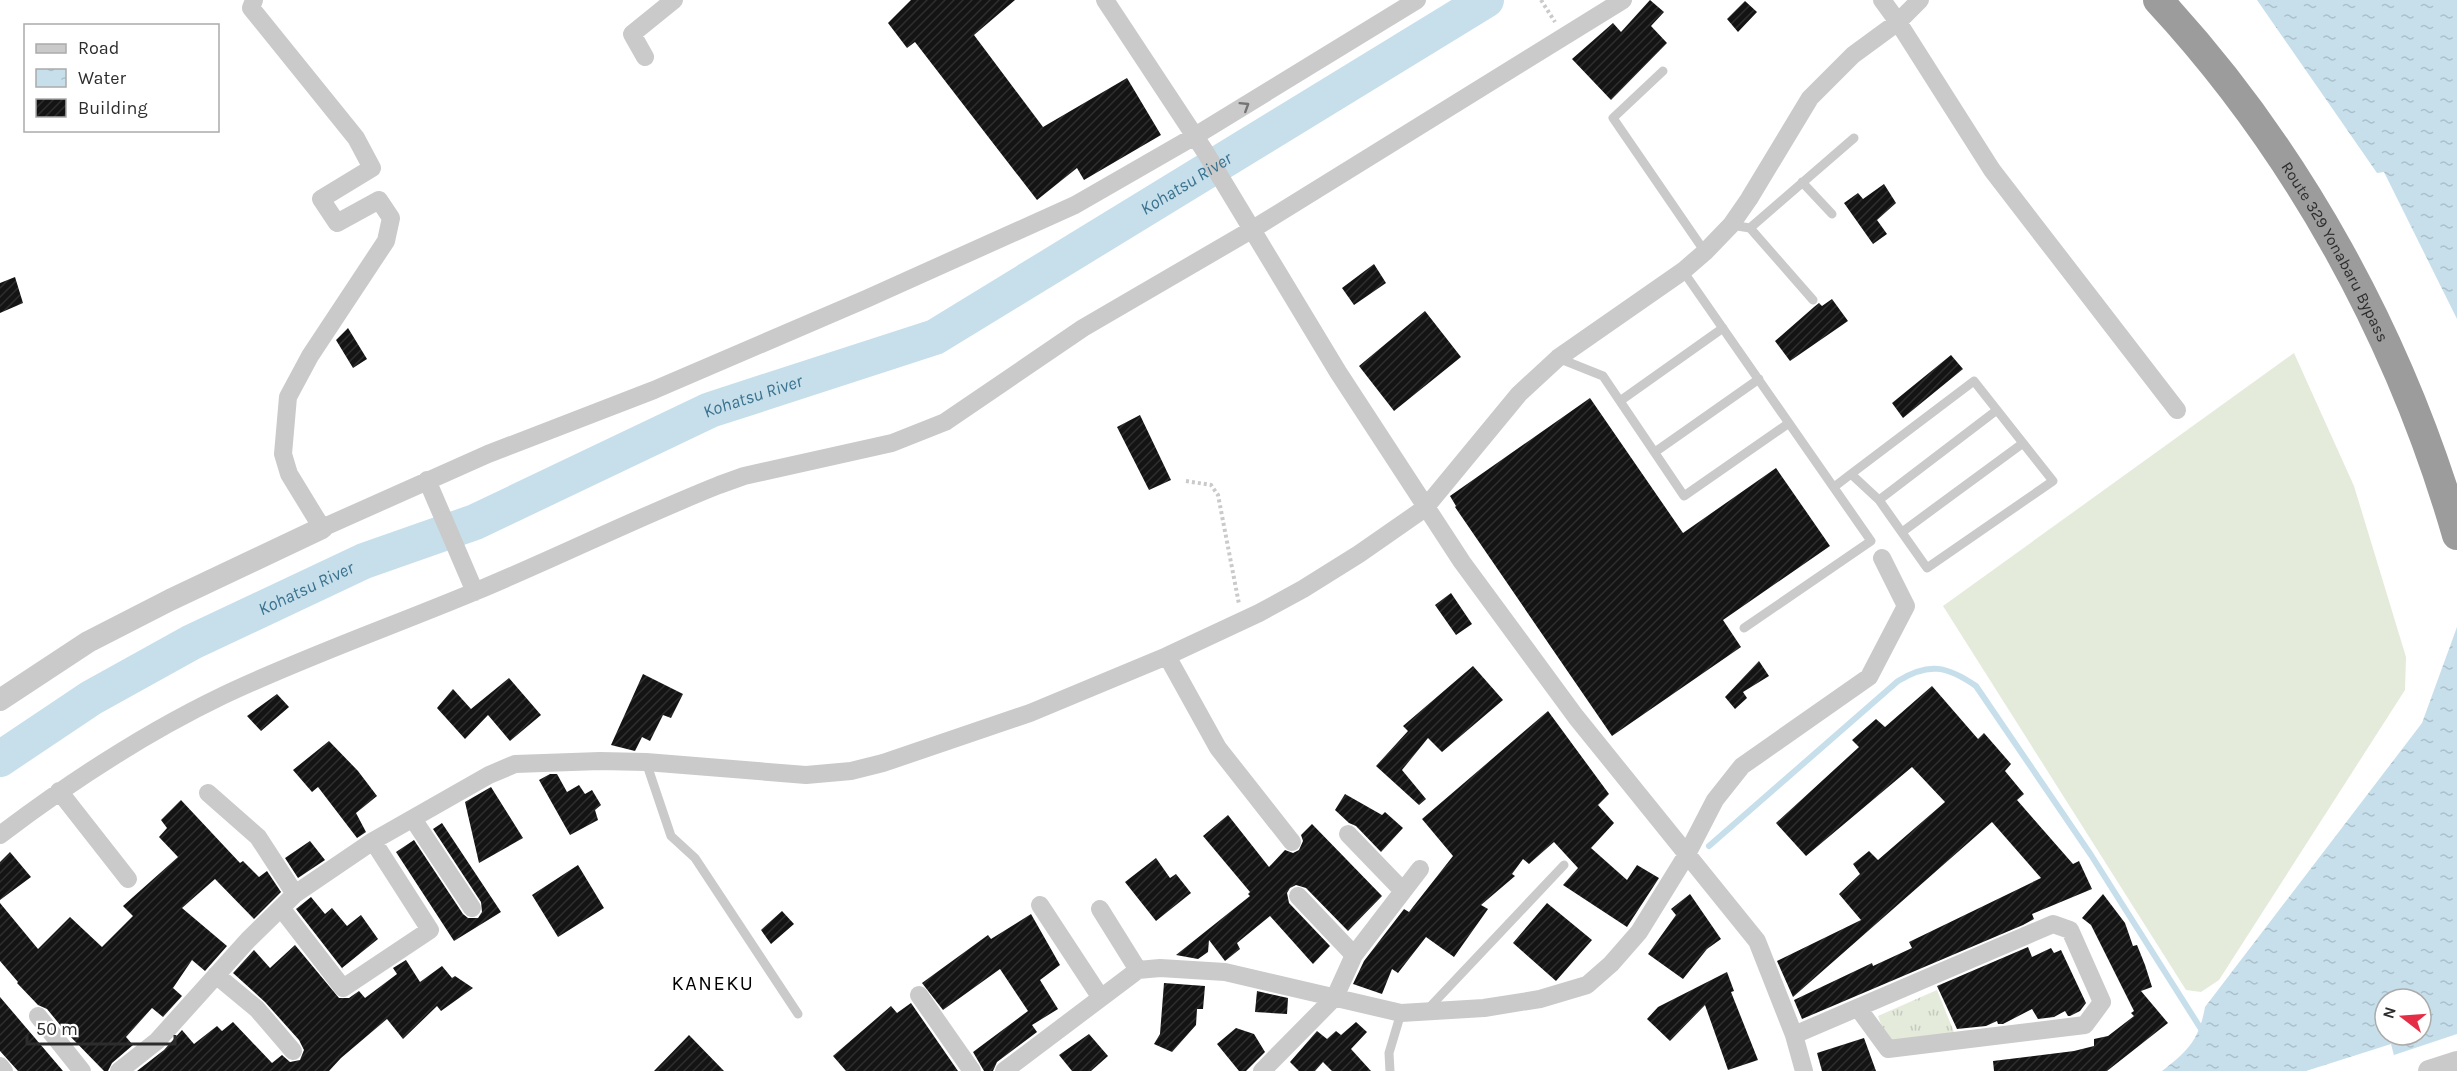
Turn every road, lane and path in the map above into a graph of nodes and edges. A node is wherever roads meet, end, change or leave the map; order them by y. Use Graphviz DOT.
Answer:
graph roads {
  1 [pos="254,0"];
  2 [pos="674,0"];
  3 [pos="1105,0"];
  4 [pos="1417,0"];
  5 [pos="1541,0"];
  6 [pos="1623,0"];
  7 [pos="1882,0"];
  8 [pos="1920,0"];
  9 [pos="2158,0"];
  10 [pos="1898,22"];
  11 [pos="1557,26"];
  12 [pos="645,57"];
  13 [pos="1663,71"];
  14 [pos="1854,138"];
  15 [pos="1199,143"];
  16 [pos="1802,182"];
  17 [pos="1832,214"];
  18 [pos="1731,225"];
  19 [pos="1750,228"];
  20 [pos="1253,229"];
  21 [pos="1705,252"];
  22 [pos="1683,272"];
  23 [pos="1814,300"];
  24 [pos="1723,327"];
  25 [pos="1558,358"];
  26 [pos="1759,379"];
  27 [pos="1620,401"];
  28 [pos="1997,410"];
  29 [pos="2177,410"];
  30 [pos="1789,423"];
  31 [pos="2023,443"];
  32 [pos="1654,452"];
  33 [pos="1851,474"];
  34 [pos="1186,481"];
  35 [pos="1834,487"];
  36 [pos="430,488"];
  37 [pos="1879,500"];
  38 [pos="1425,508"];
  39 [pos="2453,521"];
  40 [pos="322,528"];
  41 [pos="1902,532"];
  42 [pos="1871,541"];
  43 [pos="1882,558"];
  44 [pos="472,587"];
  45 [pos="1241,620"];
  46 [pos="1744,628"];
  47 [pos="1167,656"];
  48 [pos="0,700"];
  49 [pos="646,762"];
  50 [pos="59,791"];
  51 [pos="208,793"];
  52 [pos="412,819"];
  53 [pos="1348,834"];
  54 [pos="0,835"];
  55 [pos="373,841"];
  56 [pos="1292,842"];
  57 [pos="1686,856"];
  58 [pos="1564,866"];
  59 [pos="1420,869"];
  60 [pos="128,879"];
  61 [pos="1403,891"];
  62 [pos="295,894"];
  63 [pos="1298,896"];
  64 [pos="1040,905"];
  65 [pos="281,908"];
  66 [pos="472,908"];
  67 [pos="1100,909"];
  68 [pos="1354,955"];
  69 [pos="1138,970"];
  70 [pos="216,975"];
  71 [pos="920,995"];
  72 [pos="1335,997"];
  73 [pos="1101,998"];
  74 [pos="1858,1008"];
  75 [pos="1426,1012"];
  76 [pos="1401,1013"];
  77 [pos="798,1014"];
  78 [pos="38,1016"];
  79 [pos="1794,1035"];
  80 [pos="293,1051"];
  81 [pos="2457,1062"];
  82 [pos="0,1066"];
  83 [pos="4,1071"];
  84 [pos="82,1071"];
  85 [pos="119,1071"];
  86 [pos="972,1071"];
  87 [pos="1004,1071"];
  88 [pos="1262,1071"];
  89 [pos="1390,1071"];
  90 [pos="1804,1071"];
  91 [pos="2429,1071"];
  1 -- 40 [label="street"];
  2 -- 12 [label="street"];
  3 -- 15 [label="street"];
  15 -- 4 [label="street, one-way"];
  5 -- 11 [label="path"];
  6 -- 20 [label="street"];
  7 -- 10 [label="street"];
  8 -- 10 [label="street"];
  9 -- 39 [label="highway, Route 329 Yonabaru Bypass"];
  10 -- 18 [label="street"];
  10 -- 29 [label="street"];
  13 -- 21 [label="lane"];
  14 -- 16 [label="lane"];
  15 -- 20 [label="street"];
  15 -- 36 [label="street"];
  16 -- 17 [label="lane"];
  16 -- 19 [label="lane"];
  18 -- 19 [label="lane"];
  18 -- 21 [label="street"];
  19 -- 23 [label="lane"];
  20 -- 38 [label="street"];
  20 -- 44 [label="street"];
  21 -- 22 [label="street"];
  22 -- 24 [label="lane"];
  22 -- 25 [label="street"];
  24 -- 26 [label="lane"];
  24 -- 27 [label="lane"];
  25 -- 27 [label="lane"];
  25 -- 38 [label="street"];
  26 -- 30 [label="lane"];
  26 -- 32 [label="lane"];
  27 -- 32 [label="lane"];
  28 -- 31 [label="lane"];
  28 -- 33 [label="lane"];
  28 -- 37 [label="lane"];
  30 -- 32 [label="lane"];
  30 -- 35 [label="lane"];
  31 -- 41 [label="lane"];
  31 -- 41 [label="lane"];
  33 -- 35 [label="lane"];
  33 -- 37 [label="lane"];
  34 -- 45 [label="path"];
  35 -- 42 [label="lane"];
  36 -- 40 [label="street"];
  36 -- 44 [label="street"];
  37 -- 41 [label="lane"];
  38 -- 45 [label="street"];
  38 -- 57 [label="street"];
  40 -- 48 [label="street"];
  42 -- 43 [label="lane"];
  42 -- 46 [label="lane"];
  43 -- 57 [label="street"];
  44 -- 50 [label="street"];
  45 -- 47 [label="street"];
  47 -- 49 [label="street"];
  47 -- 56 [label="street"];
  49 -- 52 [label="street"];
  49 -- 77 [label="lane"];
  50 -- 54 [label="street"];
  50 -- 60 [label="street"];
  51 -- 62 [label="street"];
  52 -- 55 [label="street"];
  52 -- 66 [label="street"];
  53 -- 61 [label="street"];
  55 -- 62 [label="street"];
  55 -- 65 [label="street"];
  57 -- 75 [label="street"];
  57 -- 79 [label="street"];
  58 -- 75 [label="lane"];
  59 -- 61 [label="street"];
  61 -- 68 [label="street"];
  62 -- 65 [label="street"];
  63 -- 68 [label="street"];
  64 -- 73 [label="street"];
  65 -- 70 [label="street"];
  67 -- 69 [label="street"];
  68 -- 72 [label="street"];
  69 -- 72 [label="street"];
  69 -- 73 [label="street"];
  70 -- 80 [label="street"];
  70 -- 85 [label="street"];
  71 -- 86 [label="street"];
  72 -- 76 [label="street"];
  72 -- 88 [label="street"];
  73 -- 87 [label="street"];
  74 -- 74 [label="street"];
  74 -- 79 [label="street"];
  75 -- 76 [label="street"];
  76 -- 89 [label="lane"];
  78 -- 84 [label="street"];
  79 -- 90 [label="street"];
  81 -- 91 [label="street"];
  82 -- 83 [label="street"];
}
